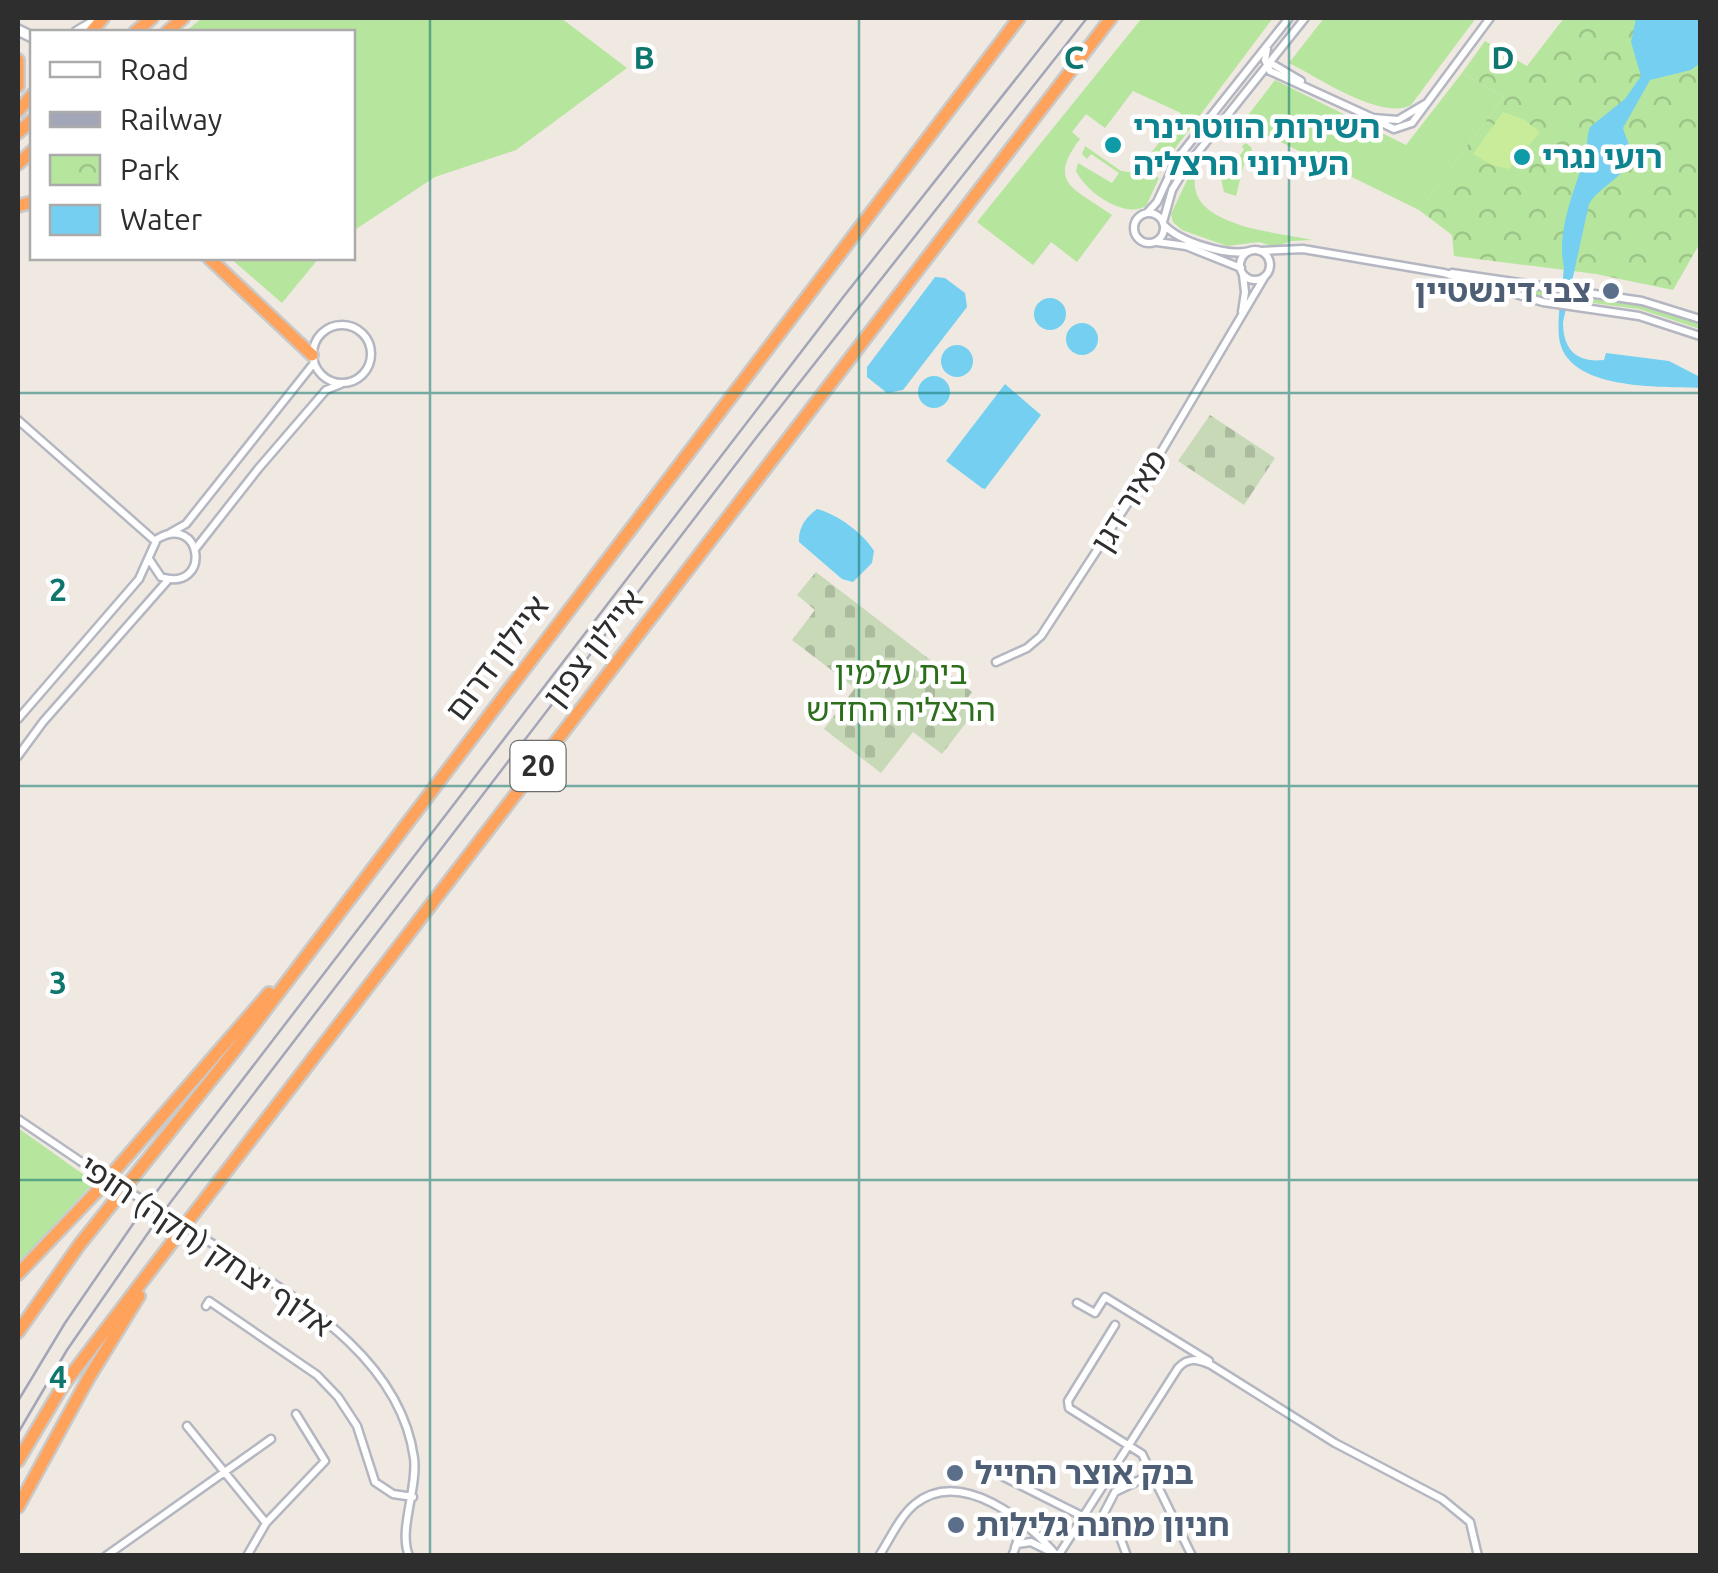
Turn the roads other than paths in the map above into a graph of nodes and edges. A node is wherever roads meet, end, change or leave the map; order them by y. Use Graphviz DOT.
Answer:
graph roads {
  1 [pos="1019,18"];
  2 [pos="1112,18"];
  3 [pos="1289,18"];
  4 [pos="1305,18"];
  5 [pos="1490,18"];
  6 [pos="1277,54"];
  7 [pos="18,60"];
  8 [pos="1264,65"];
  9 [pos="1278,71"];
  10 [pos="18,86"];
  11 [pos="1147,213"];
  12 [pos="1164,224"];
  13 [pos="1156,242"];
  14 [pos="1288,250"];
  15 [pos="1250,251"];
  16 [pos="1260,251"];
  17 [pos="211,260"];
  18 [pos="1241,270"];
  19 [pos="1267,272"];
  20 [pos="1447,274"];
  21 [pos="1241,318"];
  22 [pos="1700,319"];
  23 [pos="1700,336"];
  24 [pos="313,359"];
  25 [pos="341,384"];
  26 [pos="18,420"];
  27 [pos="170,533"];
  28 [pos="155,541"];
  29 [pos="196,549"];
  30 [pos="149,559"];
  31 [pos="168,580"];
  32 [pos="996,662"];
  33 [pos="18,720"];
  34 [pos="18,756"];
  35 [pos="334,918"];
  36 [pos="18,1119"];
  37 [pos="176,1236"];
  38 [pos="18,1274"];
  39 [pos="1077,1302"];
  40 [pos="206,1306"];
  41 [pos="1115,1325"];
  42 [pos="18,1332"];
  43 [pos="1253,1392"];
  44 [pos="296,1414"];
  45 [pos="187,1426"];
  46 [pos="272,1439"];
  47 [pos="1129,1445"];
  48 [pos="18,1461"];
  49 [pos="223,1474"];
  50 [pos="996,1474"];
  51 [pos="1152,1474"];
  52 [pos="412,1497"];
  53 [pos="18,1507"];
  54 [pos="1011,1515"];
  55 [pos="1084,1517"];
  56 [pos="266,1522"];
  57 [pos="1018,1544"];
  58 [pos="106,1556"];
  59 [pos="247,1556"];
  60 [pos="409,1556"];
  61 [pos="879,1556"];
  62 [pos="1010,1556"];
  63 [pos="1058,1556"];
  64 [pos="1127,1556"];
  65 [pos="1192,1556"];
  66 [pos="1478,1556"];
  1 -- 35 [label="highway, איילון דרום / 20"];
  2 -- 37 [label="highway, איילון צפון / 20"];
  3 -- 8 [label="street"];
  4 -- 6 [label="street"];
  5 -- 9 [label="street"];
  6 -- 8 [label="street"];
  6 -- 9 [label="street"];
  7 -- 10 [label="highway"];
  8 -- 9 [label="street"];
  8 -- 9 [label="street"];
  8 -- 11 [label="street"];
  8 -- 12 [label="street"];
  11 -- 12 [label="street"];
  11 -- 13 [label="street"];
  12 -- 13 [label="street"];
  12 -- 15 [label="street"];
  13 -- 18 [label="street"];
  14 -- 16 [label="street"];
  14 -- 19 [label="street, מאיר דגן"];
  14 -- 20 [label="street"];
  15 -- 16 [label="street"];
  15 -- 18 [label="street"];
  16 -- 19 [label="street"];
  17 -- 24 [label="highway"];
  18 -- 19 [label="street"];
  18 -- 21 [label="street, מאיר דגן"];
  19 -- 21 [label="street, מאיר דגן"];
  20 -- 22 [label="street"];
  20 -- 23 [label="street"];
  21 -- 32 [label="street, מאיר דגן"];
  24 -- 25 [label="street"];
  24 -- 25 [label="street"];
  24 -- 27 [label="street"];
  25 -- 29 [label="street"];
  26 -- 28 [label="street"];
  27 -- 28 [label="street"];
  27 -- 29 [label="street"];
  28 -- 30 [label="street"];
  29 -- 31 [label="street"];
  30 -- 31 [label="street"];
  30 -- 33 [label="street"];
  31 -- 34 [label="street"];
  35 -- 38 [label="highway"];
  35 -- 42 [label="highway, איילון דרום / 20"];
  36 -- 52 [label="street, אלוף יצחק (חקה) חופי, bridge"];
  37 -- 48 [label="highway, איילון צפון / 20"];
  37 -- 53 [label="highway"];
  39 -- 43 [label="street"];
  40 -- 52 [label="street"];
  41 -- 47 [label="street"];
  43 -- 47 [label="street"];
  43 -- 66 [label="street"];
  44 -- 56 [label="street"];
  45 -- 49 [label="street"];
  46 -- 49 [label="street"];
  47 -- 51 [label="street"];
  47 -- 55 [label="street"];
  49 -- 56 [label="street"];
  49 -- 58 [label="street"];
  50 -- 55 [label="street"];
  51 -- 64 [label="street"];
  51 -- 65 [label="street"];
  52 -- 60 [label="street, אלוף יצחק (חקה) חופי"];
  54 -- 57 [label="street"];
  54 -- 61 [label="street"];
  54 -- 63 [label="street"];
  55 -- 63 [label="street"];
  56 -- 59 [label="street"];
  57 -- 62 [label="street"];
  57 -- 63 [label="street"];
}
